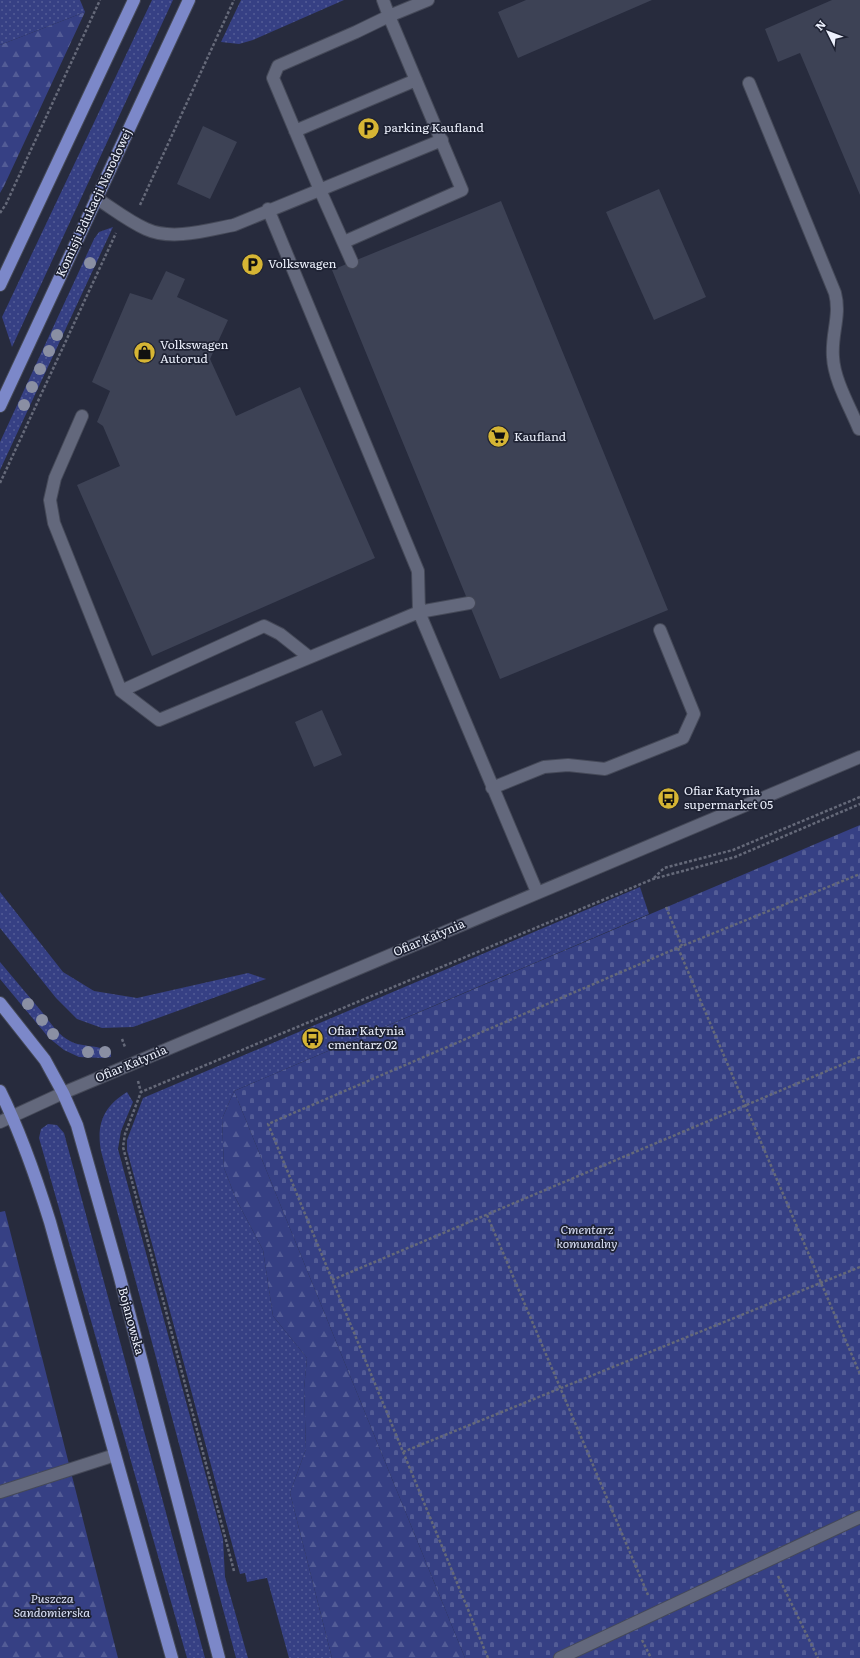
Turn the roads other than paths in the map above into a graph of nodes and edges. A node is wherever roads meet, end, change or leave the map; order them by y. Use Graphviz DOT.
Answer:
graph roads {
  1 [pos="134,0"];
  2 [pos="189,0"];
  3 [pos="383,0"];
  4 [pos="428,0"];
  5 [pos="389,16"];
  6 [pos="416,80"];
  7 [pos="749,83"];
  8 [pos="295,131"];
  9 [pos="442,140"];
  10 [pos="320,190"];
  11 [pos="96,198"];
  12 [pos="268,210"];
  13 [pos="344,242"];
  14 [pos="352,262"];
  15 [pos="0,285"];
  16 [pos="0,406"];
  17 [pos="82,416"];
  18 [pos="860,428"];
  19 [pos="469,603"];
  20 [pos="419,612"];
  21 [pos="660,630"];
  22 [pos="309,657"];
  23 [pos="121,691"];
  24 [pos="860,757"];
  25 [pos="492,788"];
  26 [pos="537,892"];
  27 [pos="0,1003"];
  28 [pos="0,1091"];
  29 [pos="63,1093"];
  30 [pos="13,1116"];
  31 [pos="0,1122"];
  32 [pos="115,1455"];
  33 [pos="0,1492"];
  34 [pos="860,1517"];
  35 [pos="172,1658"];
  36 [pos="220,1658"];
  37 [pos="560,1658"];
  1 -- 15 [label="main road"];
  2 -- 11 [label="main road, Komisji Edukacji Narodowej"];
  3 -- 5 [label="street"];
  4 -- 5 [label="street"];
  5 -- 6 [label="street"];
  5 -- 8 [label="street"];
  6 -- 8 [label="street"];
  6 -- 9 [label="street"];
  7 -- 18 [label="street"];
  8 -- 10 [label="street"];
  9 -- 10 [label="street"];
  9 -- 13 [label="street"];
  10 -- 12 [label="street"];
  10 -- 13 [label="street"];
  11 -- 12 [label="street"];
  11 -- 16 [label="main road, Komisji Edukacji Narodowej"];
  12 -- 20 [label="street"];
  13 -- 14 [label="street"];
  17 -- 23 [label="street"];
  19 -- 20 [label="street"];
  20 -- 22 [label="street"];
  20 -- 25 [label="street"];
  21 -- 25 [label="street"];
  22 -- 23 [label="street"];
  22 -- 23 [label="street"];
  24 -- 26 [label="street, Ofiar Katynia"];
  25 -- 26 [label="street"];
  26 -- 29 [label="street, Ofiar Katynia"];
  27 -- 29 [label="main road, Bojanowska"];
  28 -- 30 [label="main road"];
  29 -- 30 [label="street, Ofiar Katynia"];
  29 -- 36 [label="main road, Bojanowska"];
  30 -- 31 [label="street, Ofiar Katynia"];
  30 -- 32 [label="main road"];
  32 -- 33 [label="street"];
  32 -- 35 [label="main road"];
  34 -- 37 [label="street"];
}
